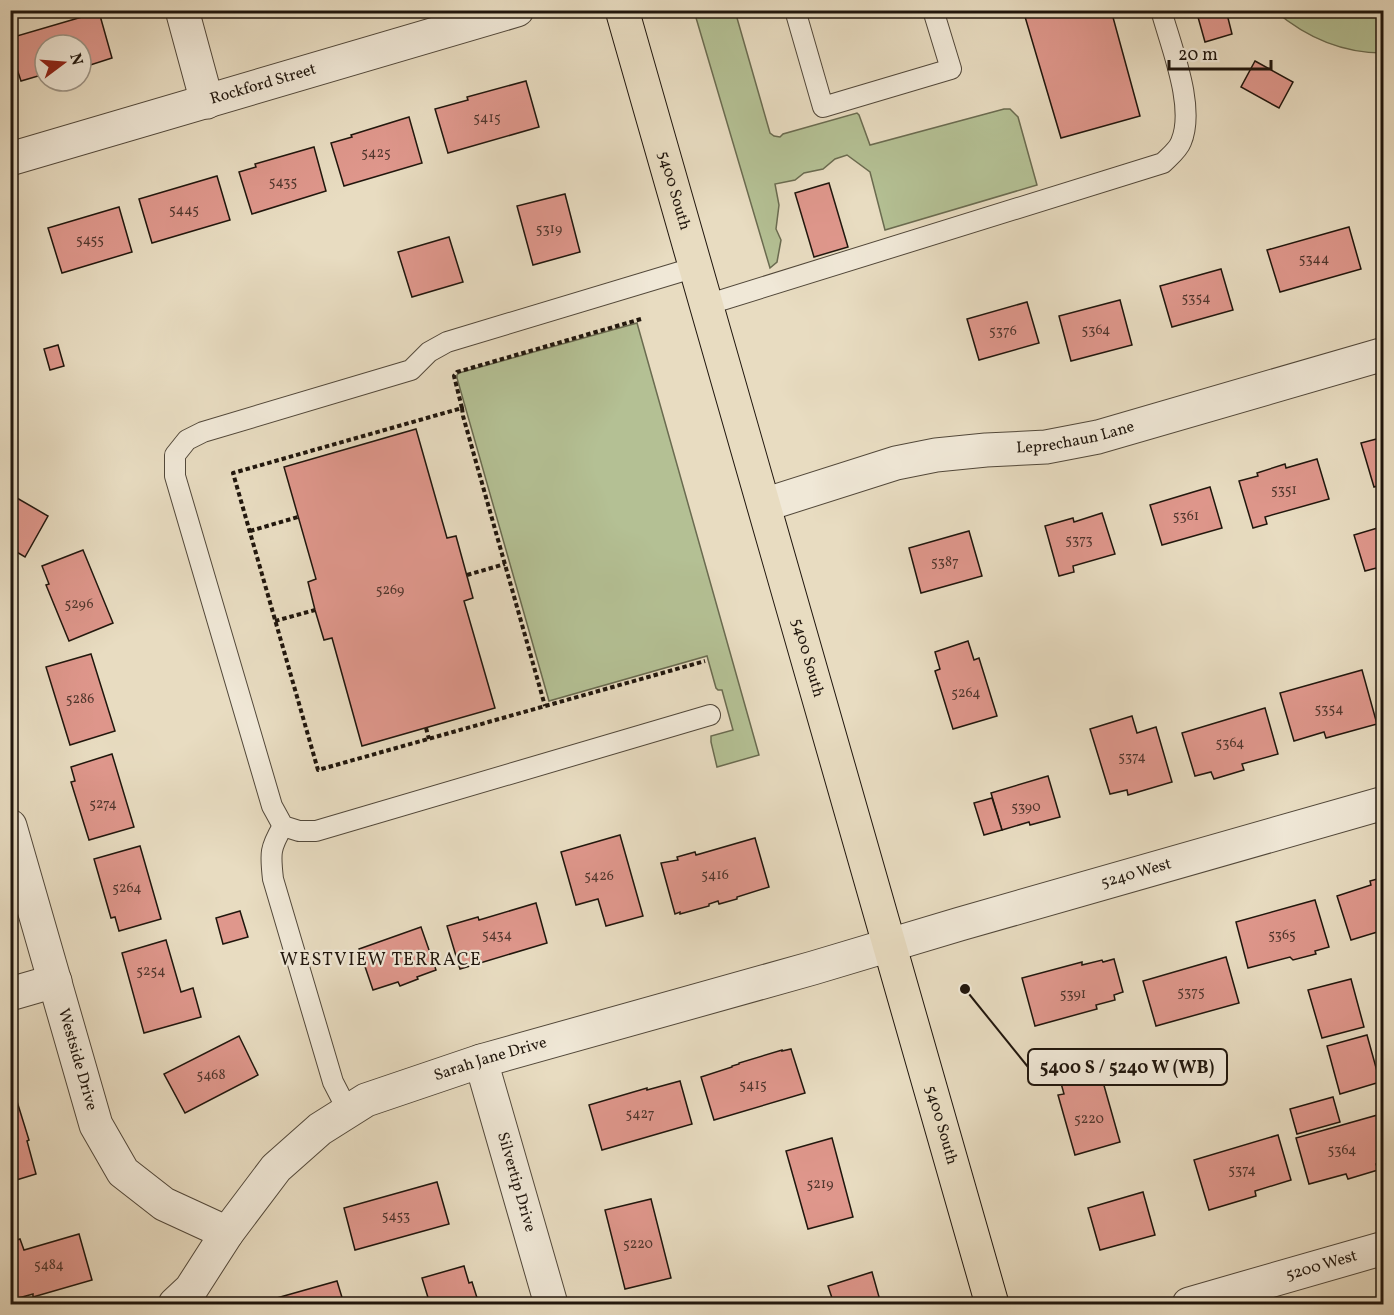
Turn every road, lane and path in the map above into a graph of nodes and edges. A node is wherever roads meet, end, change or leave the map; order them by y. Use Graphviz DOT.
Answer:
graph roads {
  1 [pos="182,10"];
  2 [pos="517,10"];
  3 [pos="622,10"];
  4 [pos="795,10"];
  5 [pos="933,10"];
  6 [pos="1161,10"];
  7 [pos="207,102"];
  8 [pos="10,159"];
  9 [pos="696,267"];
  10 [pos="706,305"];
  11 [pos="641,319"];
  12 [pos="1383,354"];
  13 [pos="462,408"];
  14 [pos="764,505"];
  15 [pos="298,517"];
  16 [pos="250,531"];
  17 [pos="505,564"];
  18 [pos="466,575"];
  19 [pos="315,610"];
  20 [pos="275,621"];
  21 [pos="705,661"];
  22 [pos="545,706"];
  23 [pos="710,715"];
  24 [pos="426,728"];
  25 [pos="429,739"];
  26 [pos="1383,803"];
  27 [pos="10,826"];
  28 [pos="283,826"];
  29 [pos="889,945"];
  30 [pos="55,981"];
  31 [pos="10,994"];
  32 [pos="481,1061"];
  33 [pos="348,1112"];
  34 [pos="227,1233"];
  35 [pos="1383,1248"];
  36 [pos="176,1305"];
  37 [pos="551,1305"];
  38 [pos="992,1305"];
  39 [pos="1189,1305"];
  1 -- 7 [label="street"];
  2 -- 7 [label="street, Rockford Street"];
  3 -- 9 [label="main road, 5400 South"];
  4 -- 5 [label="lane"];
  6 -- 10 [label="lane"];
  7 -- 8 [label="street, Rockford Street"];
  9 -- 10 [label="main road, 5400 South"];
  9 -- 28 [label="lane"];
  10 -- 14 [label="main road, 5400 South"];
  11 -- 13 [label="path"];
  12 -- 14 [label="street, Leprechaun Lane"];
  13 -- 16 [label="path"];
  13 -- 17 [label="path"];
  14 -- 29 [label="main road, 5400 South"];
  15 -- 16 [label="path"];
  16 -- 20 [label="path"];
  17 -- 18 [label="path"];
  17 -- 22 [label="path"];
  19 -- 20 [label="path"];
  20 -- 25 [label="path"];
  21 -- 22 [label="path"];
  22 -- 25 [label="path"];
  23 -- 28 [label="lane"];
  24 -- 25 [label="path"];
  26 -- 29 [label="street, 5240 West"];
  27 -- 30 [label="street, Westside Drive"];
  28 -- 33 [label="lane"];
  29 -- 32 [label="street, Sarah Jane Drive"];
  29 -- 38 [label="main road, 5400 South"];
  30 -- 31 [label="street"];
  30 -- 34 [label="street, Westside Drive"];
  32 -- 33 [label="street, Sarah Jane Drive"];
  32 -- 37 [label="street, Silvertip Drive"];
  33 -- 34 [label="street, Sarah Jane Drive"];
  34 -- 36 [label="street, Sarah Jane Drive"];
  35 -- 39 [label="street, 5200 West"];
}
